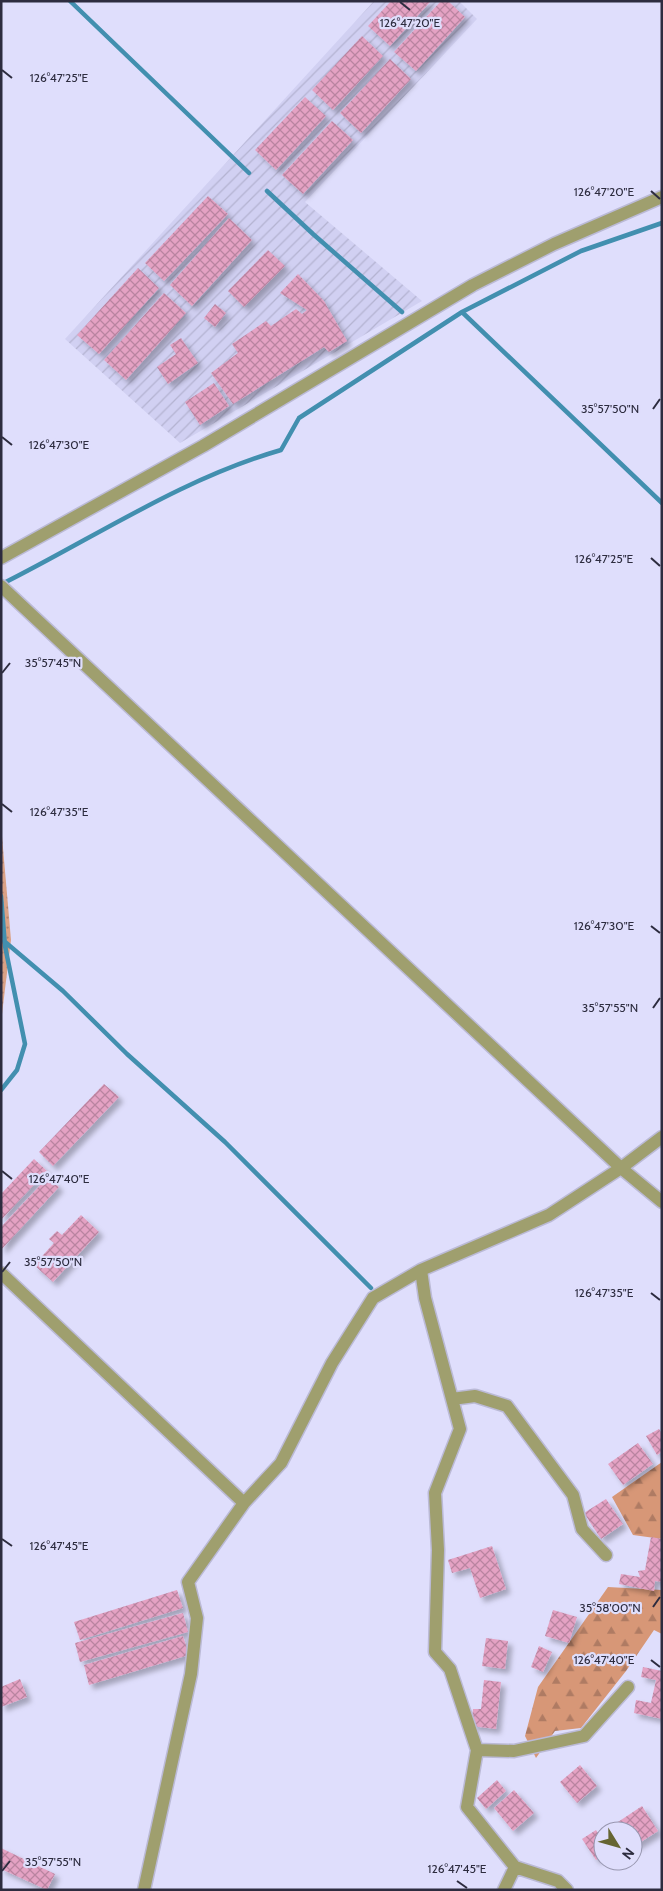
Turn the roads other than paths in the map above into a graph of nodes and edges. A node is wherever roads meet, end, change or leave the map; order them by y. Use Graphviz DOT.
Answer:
graph roads {
  1 [pos="662,197"];
  2 [pos="1,558"];
  3 [pos="3,587"];
  4 [pos="662,1137"];
  5 [pos="622,1168"];
  6 [pos="662,1202"];
  7 [pos="421,1270"];
  8 [pos="1,1273"];
  9 [pos="452,1399"];
  10 [pos="244,1503"];
  11 [pos="606,1555"];
  12 [pos="628,1687"];
  13 [pos="477,1750"];
  14 [pos="515,1867"];
  15 [pos="144,1890"];
  16 [pos="504,1890"];
  17 [pos="567,1890"];
  1 -- 2 [label="street"];
  3 -- 5 [label="street"];
  4 -- 5 [label="street"];
  5 -- 6 [label="street"];
  5 -- 7 [label="street"];
  7 -- 9 [label="street"];
  7 -- 10 [label="street"];
  8 -- 10 [label="street"];
  9 -- 11 [label="street"];
  9 -- 13 [label="street"];
  10 -- 15 [label="street"];
  12 -- 13 [label="street"];
  13 -- 14 [label="street"];
  14 -- 16 [label="street"];
  14 -- 17 [label="street"];
}
